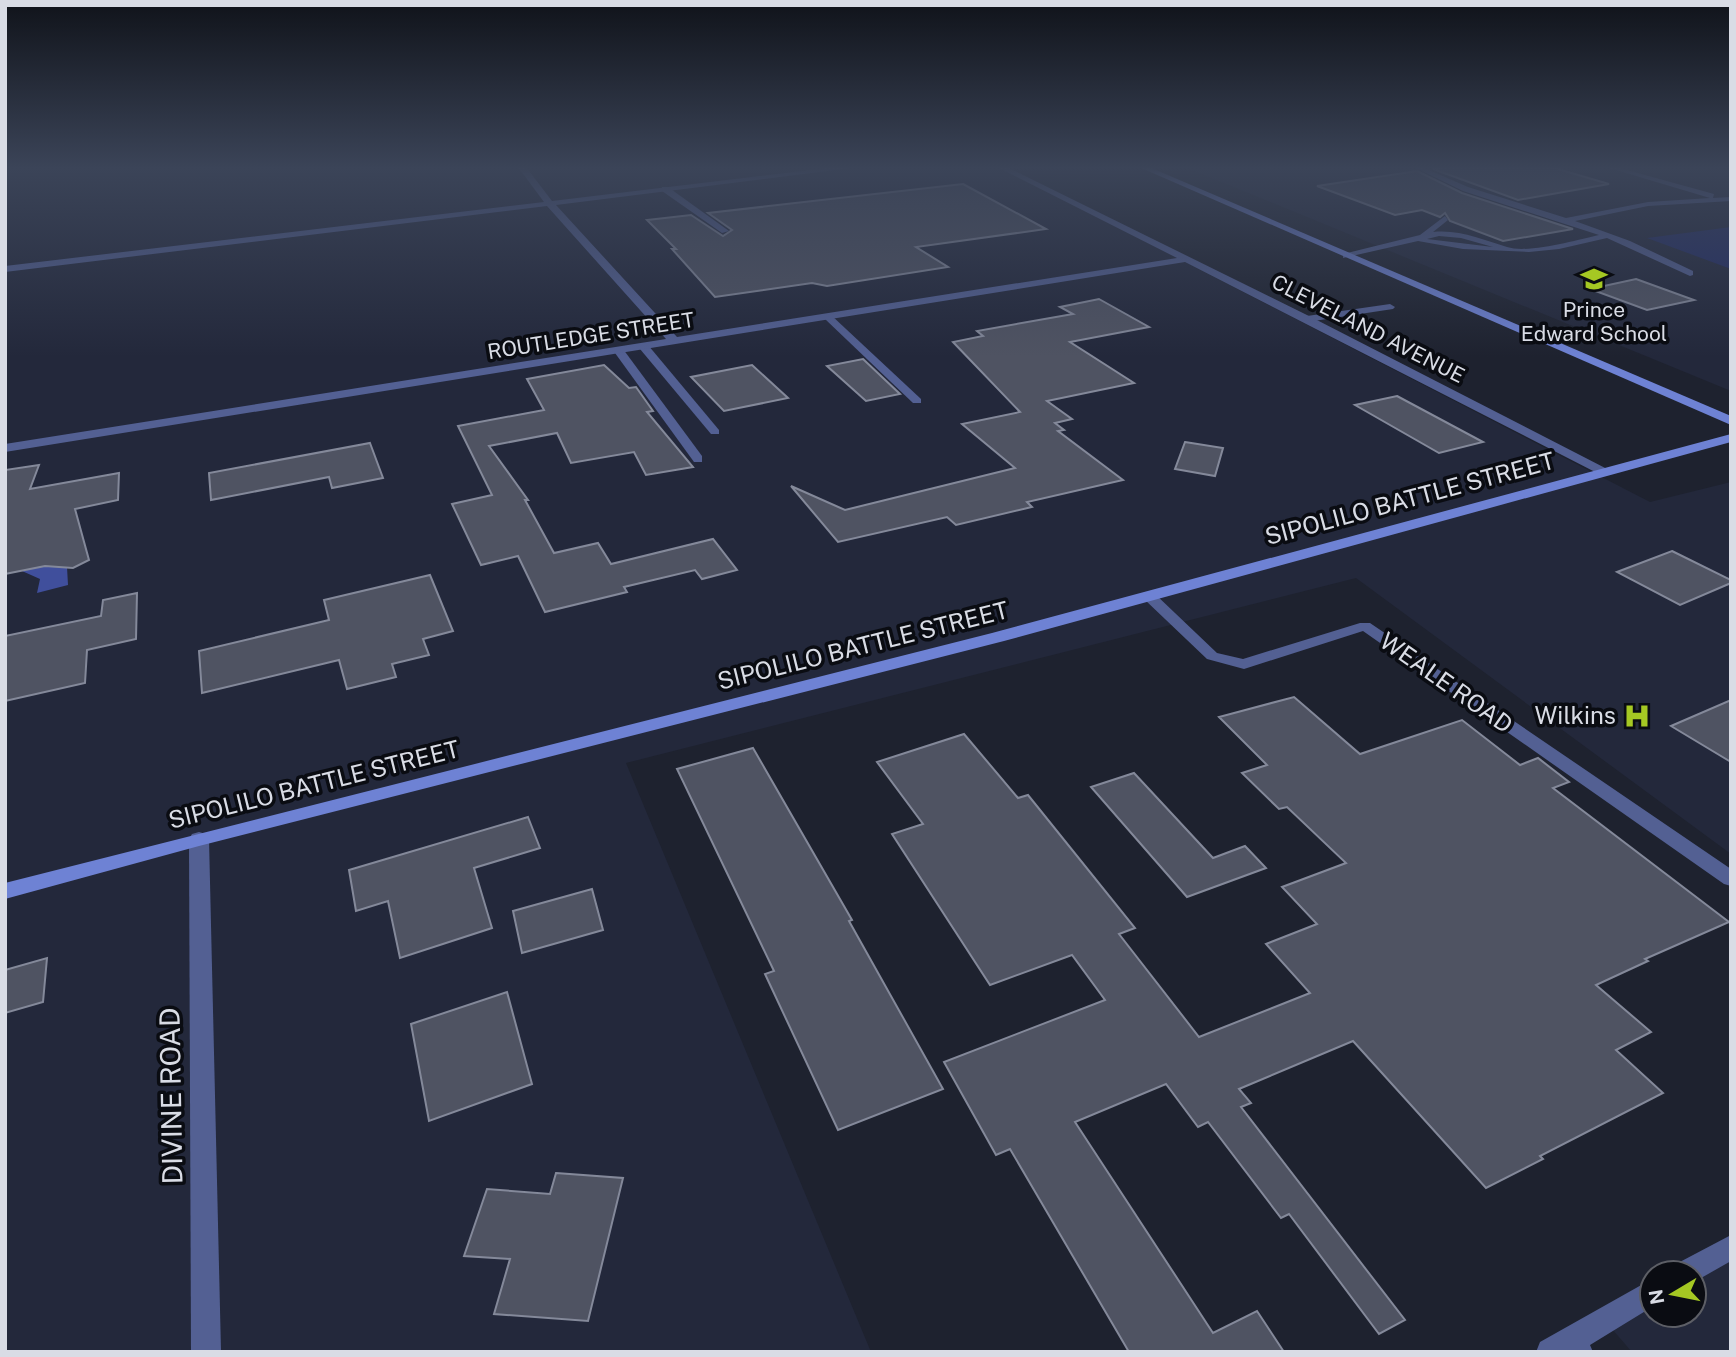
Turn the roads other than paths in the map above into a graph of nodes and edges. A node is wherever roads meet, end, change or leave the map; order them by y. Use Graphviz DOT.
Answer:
graph roads {
  1 [pos="324,230"];
  2 [pos="574,230"];
  3 [pos="1125,230"];
  4 [pos="1287,230"];
  5 [pos="1429,230"];
  6 [pos="1594,230"];
  7 [pos="1607,235"];
  8 [pos="1421,237"];
  9 [pos="1346,256"];
  10 [pos="1183,260"];
  11 [pos="5,269"];
  12 [pos="1690,272"];
  13 [pos="1390,307"];
  14 [pos="828,317"];
  15 [pos="1307,319"];
  16 [pos="676,342"];
  17 [pos="644,347"];
  18 [pos="619,351"];
  19 [pos="917,401"];
  20 [pos="1731,421"];
  21 [pos="715,432"];
  22 [pos="1731,438"];
  23 [pos="5,447"];
  24 [pos="698,459"];
  25 [pos="1604,471"];
  26 [pos="1149,596"];
  27 [pos="199,839"];
  28 [pos="1731,879"];
  29 [pos="5,891"];
  30 [pos="1731,1247"];
  31 [pos="1708,1260"];
  32 [pos="1638,1301"];
  33 [pos="1567,1348"];
  34 [pos="206,1352"];
  1 -- 11 [label="street"];
  2 -- 16 [label="street"];
  3 -- 10 [label="street, CLEVELAND AVENUE"];
  4 -- 9 [label="main road"];
  5 -- 8 [label="lane"];
  6 -- 7 [label="lane"];
  7 -- 8 [label="lane"];
  7 -- 12 [label="lane"];
  8 -- 9 [label="lane"];
  9 -- 20 [label="main road"];
  10 -- 14 [label="street, ROUTLEDGE STREET"];
  10 -- 15 [label="street, CLEVELAND AVENUE"];
  13 -- 15 [label="lane"];
  14 -- 16 [label="street, ROUTLEDGE STREET"];
  14 -- 19 [label="lane"];
  15 -- 25 [label="street, CLEVELAND AVENUE"];
  16 -- 17 [label="street, ROUTLEDGE STREET"];
  17 -- 18 [label="street, ROUTLEDGE STREET"];
  17 -- 21 [label="lane"];
  18 -- 23 [label="street, ROUTLEDGE STREET"];
  18 -- 24 [label="lane"];
  22 -- 25 [label="main road, SIPOLILO BATTLE STREET"];
  25 -- 26 [label="main road, SIPOLILO BATTLE STREET"];
  26 -- 27 [label="main road, SIPOLILO BATTLE STREET"];
  26 -- 28 [label="lane, WEALE ROAD"];
  27 -- 29 [label="main road, SIPOLILO BATTLE STREET"];
  27 -- 34 [label="street, DIVINE ROAD"];
  30 -- 31 [label="lane"];
  32 -- 33 [label="lane"];
}
